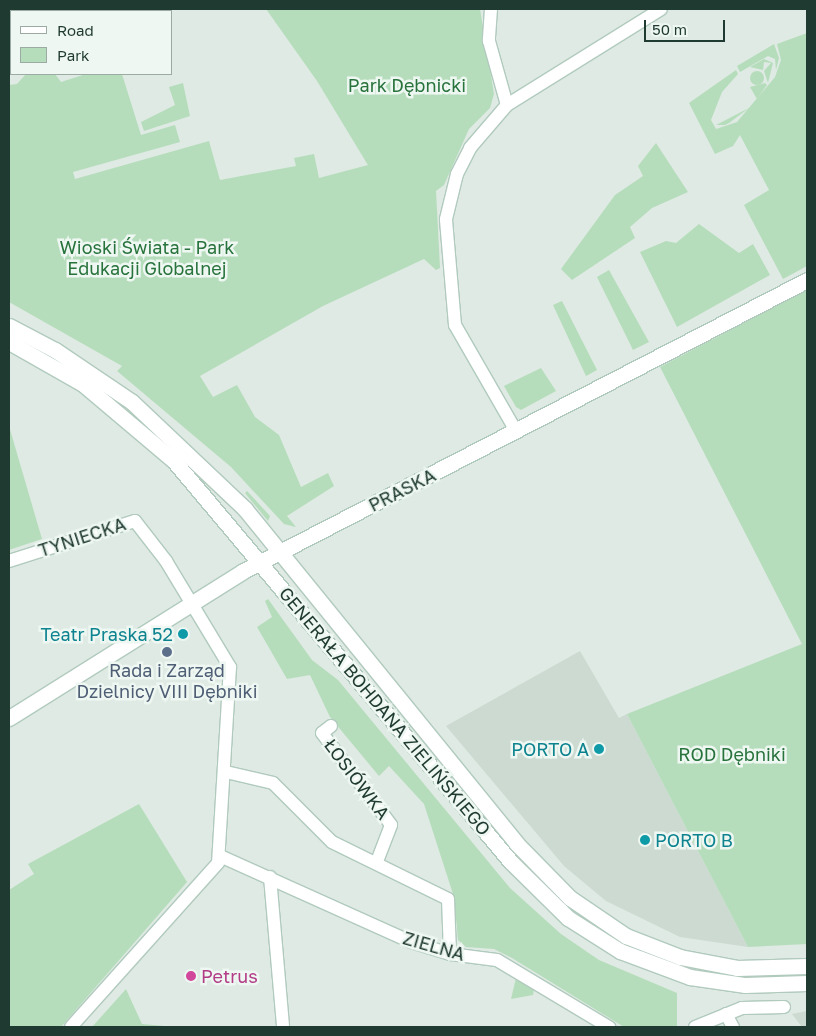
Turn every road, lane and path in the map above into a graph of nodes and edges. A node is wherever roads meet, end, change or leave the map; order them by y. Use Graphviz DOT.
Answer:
graph roads {
  1 [pos="491,9"];
  2 [pos="661,9"];
  3 [pos="507,105"];
  4 [pos="807,280"];
  5 [pos="9,326"];
  6 [pos="9,342"];
  7 [pos="516,431"];
  8 [pos="281,550"];
  9 [pos="9,561"];
  10 [pos="261,562"];
  11 [pos="190,601"];
  12 [pos="9,718"];
  13 [pos="331,726"];
  14 [pos="226,772"];
  15 [pos="220,856"];
  16 [pos="377,862"];
  17 [pos="270,877"];
  18 [pos="450,954"];
  19 [pos="807,966"];
  20 [pos="807,983"];
  21 [pos="784,1007"];
  22 [pos="726,1014"];
  23 [pos="592,1023"];
  24 [pos="71,1027"];
  25 [pos="283,1027"];
  26 [pos="609,1027"];
  27 [pos="695,1027"];
  28 [pos="733,1027"];
  1 -- 3 [label="street"];
  2 -- 3 [label="street"];
  3 -- 7 [label="street"];
  4 -- 7 [label="main road, PRASKA"];
  5 -- 8 [label="main road, GENERAŁA BOHDANA ZIELIŃSKIEGO"];
  6 -- 10 [label="main road, GENERAŁA BOHDANA ZIELIŃSKIEGO"];
  7 -- 8 [label="main road, PRASKA"];
  8 -- 10 [label="main road, PRASKA"];
  8 -- 19 [label="main road, GENERAŁA BOHDANA ZIELIŃSKIEGO"];
  9 -- 11 [label="street, TYNIECKA"];
  10 -- 11 [label="main road, PRASKA"];
  10 -- 20 [label="main road, GENERAŁA BOHDANA ZIELIŃSKIEGO"];
  11 -- 12 [label="main road, PRASKA"];
  11 -- 14 [label="street"];
  13 -- 16 [label="street, ŁOSIÓWKA"];
  14 -- 15 [label="street"];
  14 -- 16 [label="street"];
  15 -- 17 [label="street, ZIELNA"];
  15 -- 24 [label="street"];
  16 -- 18 [label="street"];
  17 -- 18 [label="street, ZIELNA"];
  17 -- 25 [label="street"];
  18 -- 23 [label="street, ZIELNA"];
  21 -- 22 [label="street"];
  22 -- 27 [label="street"];
  22 -- 28 [label="street"];
  23 -- 26 [label="street, ZIELNA"];
}
